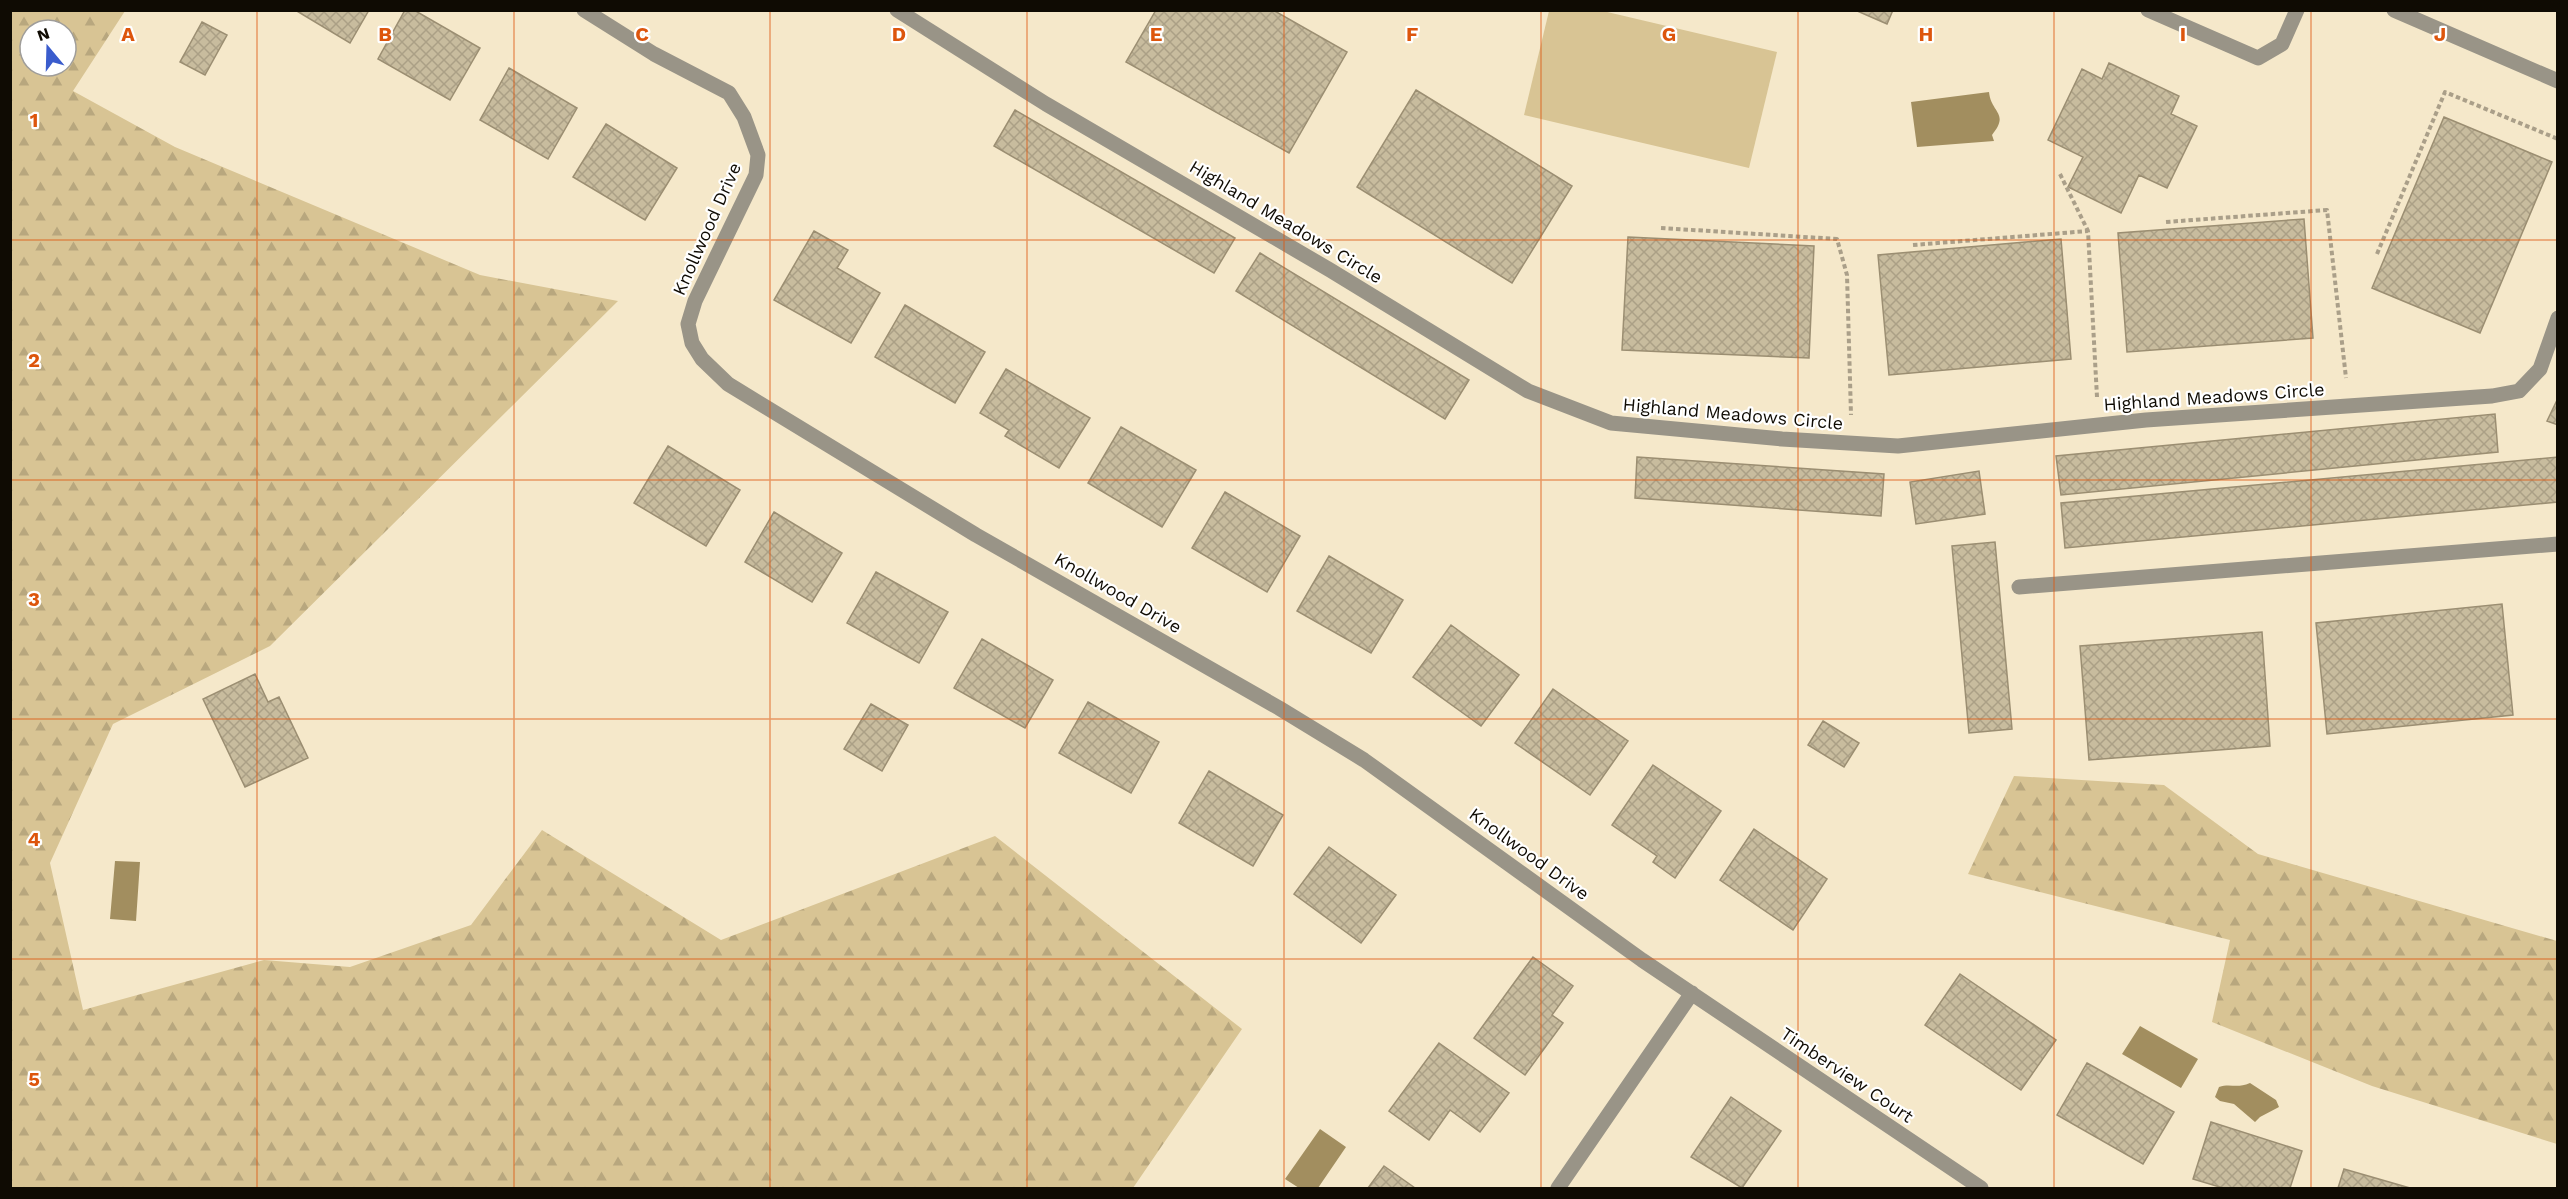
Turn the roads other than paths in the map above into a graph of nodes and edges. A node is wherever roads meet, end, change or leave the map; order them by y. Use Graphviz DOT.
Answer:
graph roads {
  1 [pos="584,10"];
  2 [pos="897,10"];
  3 [pos="2148,10"];
  4 [pos="2297,10"];
  5 [pos="2394,10"];
  6 [pos="2558,81"];
  7 [pos="2558,318"];
  8 [pos="2558,544"];
  9 [pos="2019,587"];
  10 [pos="1692,993"];
  11 [pos="1558,1188"];
  12 [pos="1981,1188"];
  1 -- 10 [label="street, Knollwood Drive"];
  2 -- 7 [label="street, Highland Meadows Circle"];
  3 -- 4 [label="street"];
  5 -- 6 [label="street"];
  8 -- 9 [label="street"];
  10 -- 11 [label="street"];
  10 -- 12 [label="street, Timberview Court"];
}
